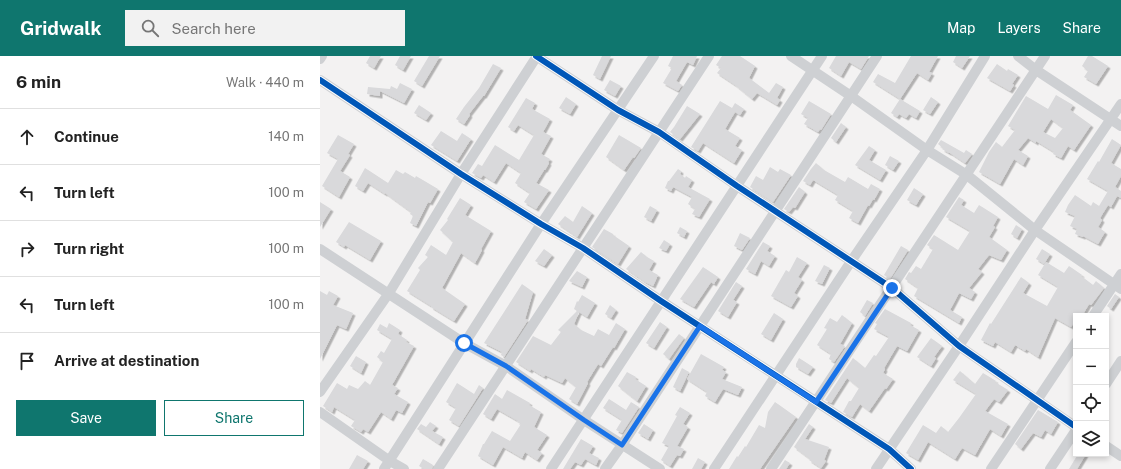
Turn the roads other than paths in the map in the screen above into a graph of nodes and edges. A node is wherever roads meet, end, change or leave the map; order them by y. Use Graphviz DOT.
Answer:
graph roads {
  1 [pos="537,56"];
  2 [pos="654,56"];
  3 [pos="709,56"];
  4 [pos="791,56"];
  5 [pos="822,56"];
  6 [pos="877,56"];
  7 [pos="985,56"];
  8 [pos="1018,56"];
  9 [pos="1045,56"];
  10 [pos="1036,70"];
  11 [pos="812,71"];
  12 [pos="320,80"];
  13 [pos="851,96"];
  14 [pos="1121,104"];
  15 [pos="618,110"];
  16 [pos="1111,119"];
  17 [pos="1121,126"];
  18 [pos="659,132"];
  19 [pos="927,150"];
  20 [pos="462,174"];
  21 [pos="966,174"];
  22 [pos="737,186"];
  23 [pos="775,211"];
  24 [pos="541,224"];
  25 [pos="1035,230"];
  26 [pos="583,248"];
  27 [pos="320,249"];
  28 [pos="852,260"];
  29 [pos="1121,274"];
  30 [pos="1118,286"];
  31 [pos="892,288"];
  32 [pos="389,293"];
  33 [pos="661,302"];
  34 [pos="1096,313"];
  35 [pos="700,326"];
  36 [pos="464,343"];
  37 [pos="959,346"];
  38 [pos="1073,347"];
  39 [pos="1121,362"];
  40 [pos="506,366"];
  41 [pos="775,375"];
  42 [pos="1109,380"];
  43 [pos="320,392"];
  44 [pos="1038,400"];
  45 [pos="816,402"];
  46 [pos="320,412"];
  47 [pos="584,420"];
  48 [pos="1073,424"];
  49 [pos="1073,434"];
  50 [pos="622,445"];
  51 [pos="1109,448"];
  52 [pos="889,449"];
  53 [pos="1121,456"];
  54 [pos="387,465"];
  55 [pos="404,469"];
  56 [pos="438,469"];
  57 [pos="551,469"];
  58 [pos="605,469"];
  59 [pos="660,469"];
  60 [pos="714,469"];
  61 [pos="771,469"];
  62 [pos="876,469"];
  63 [pos="911,469"];
  64 [pos="992,469"];
  65 [pos="1050,469"];
  1 -- 15 [label="street"];
  1 -- 20 [label="street"];
  2 -- 15 [label="street"];
  3 -- 18 [label="street"];
  4 -- 11 [label="street"];
  5 -- 11 [label="street"];
  6 -- 13 [label="street"];
  7 -- 19 [label="street"];
  8 -- 10 [label="street"];
  9 -- 10 [label="street"];
  10 -- 16 [label="street"];
  10 -- 21 [label="street"];
  11 -- 13 [label="street"];
  11 -- 22 [label="street"];
  12 -- 20 [label="street"];
  13 -- 19 [label="street"];
  13 -- 23 [label="street"];
  14 -- 16 [label="street"];
  15 -- 18 [label="street"];
  15 -- 24 [label="street"];
  16 -- 17 [label="street"];
  16 -- 25 [label="street"];
  18 -- 22 [label="street"];
  18 -- 26 [label="street"];
  19 -- 21 [label="street"];
  19 -- 28 [label="street"];
  20 -- 24 [label="street"];
  20 -- 32 [label="street"];
  21 -- 25 [label="street"];
  21 -- 31 [label="street"];
  22 -- 23 [label="street"];
  22 -- 33 [label="street"];
  23 -- 28 [label="street"];
  23 -- 35 [label="street"];
  24 -- 26 [label="street"];
  24 -- 36 [label="street"];
  25 -- 30 [label="street"];
  25 -- 37 [label="street"];
  26 -- 33 [label="street"];
  26 -- 40 [label="street"];
  27 -- 32 [label="street"];
  28 -- 31 [label="street"];
  28 -- 41 [label="street"];
  29 -- 30 [label="street"];
  30 -- 34 [label="street"];
  31 -- 37 [label="street"];
  31 -- 45 [label="street"];
  32 -- 36 [label="street"];
  32 -- 43 [label="street"];
  33 -- 35 [label="street"];
  33 -- 47 [label="street"];
  35 -- 41 [label="street"];
  35 -- 50 [label="street"];
  36 -- 40 [label="street"];
  36 -- 54 [label="street"];
  37 -- 44 [label="street"];
  37 -- 52 [label="street"];
  38 -- 44 [label="street"];
  39 -- 42 [label="street"];
  40 -- 47 [label="street"];
  40 -- 56 [label="street"];
  41 -- 45 [label="street"];
  41 -- 60 [label="street"];
  44 -- 48 [label="street"];
  44 -- 64 [label="street"];
  45 -- 52 [label="street"];
  45 -- 61 [label="street"];
  46 -- 54 [label="street"];
  47 -- 50 [label="street"];
  47 -- 57 [label="street"];
  49 -- 65 [label="street"];
  50 -- 58 [label="street"];
  50 -- 59 [label="street"];
  51 -- 53 [label="street"];
  52 -- 62 [label="street"];
  52 -- 63 [label="street"];
  54 -- 55 [label="street"];
}
